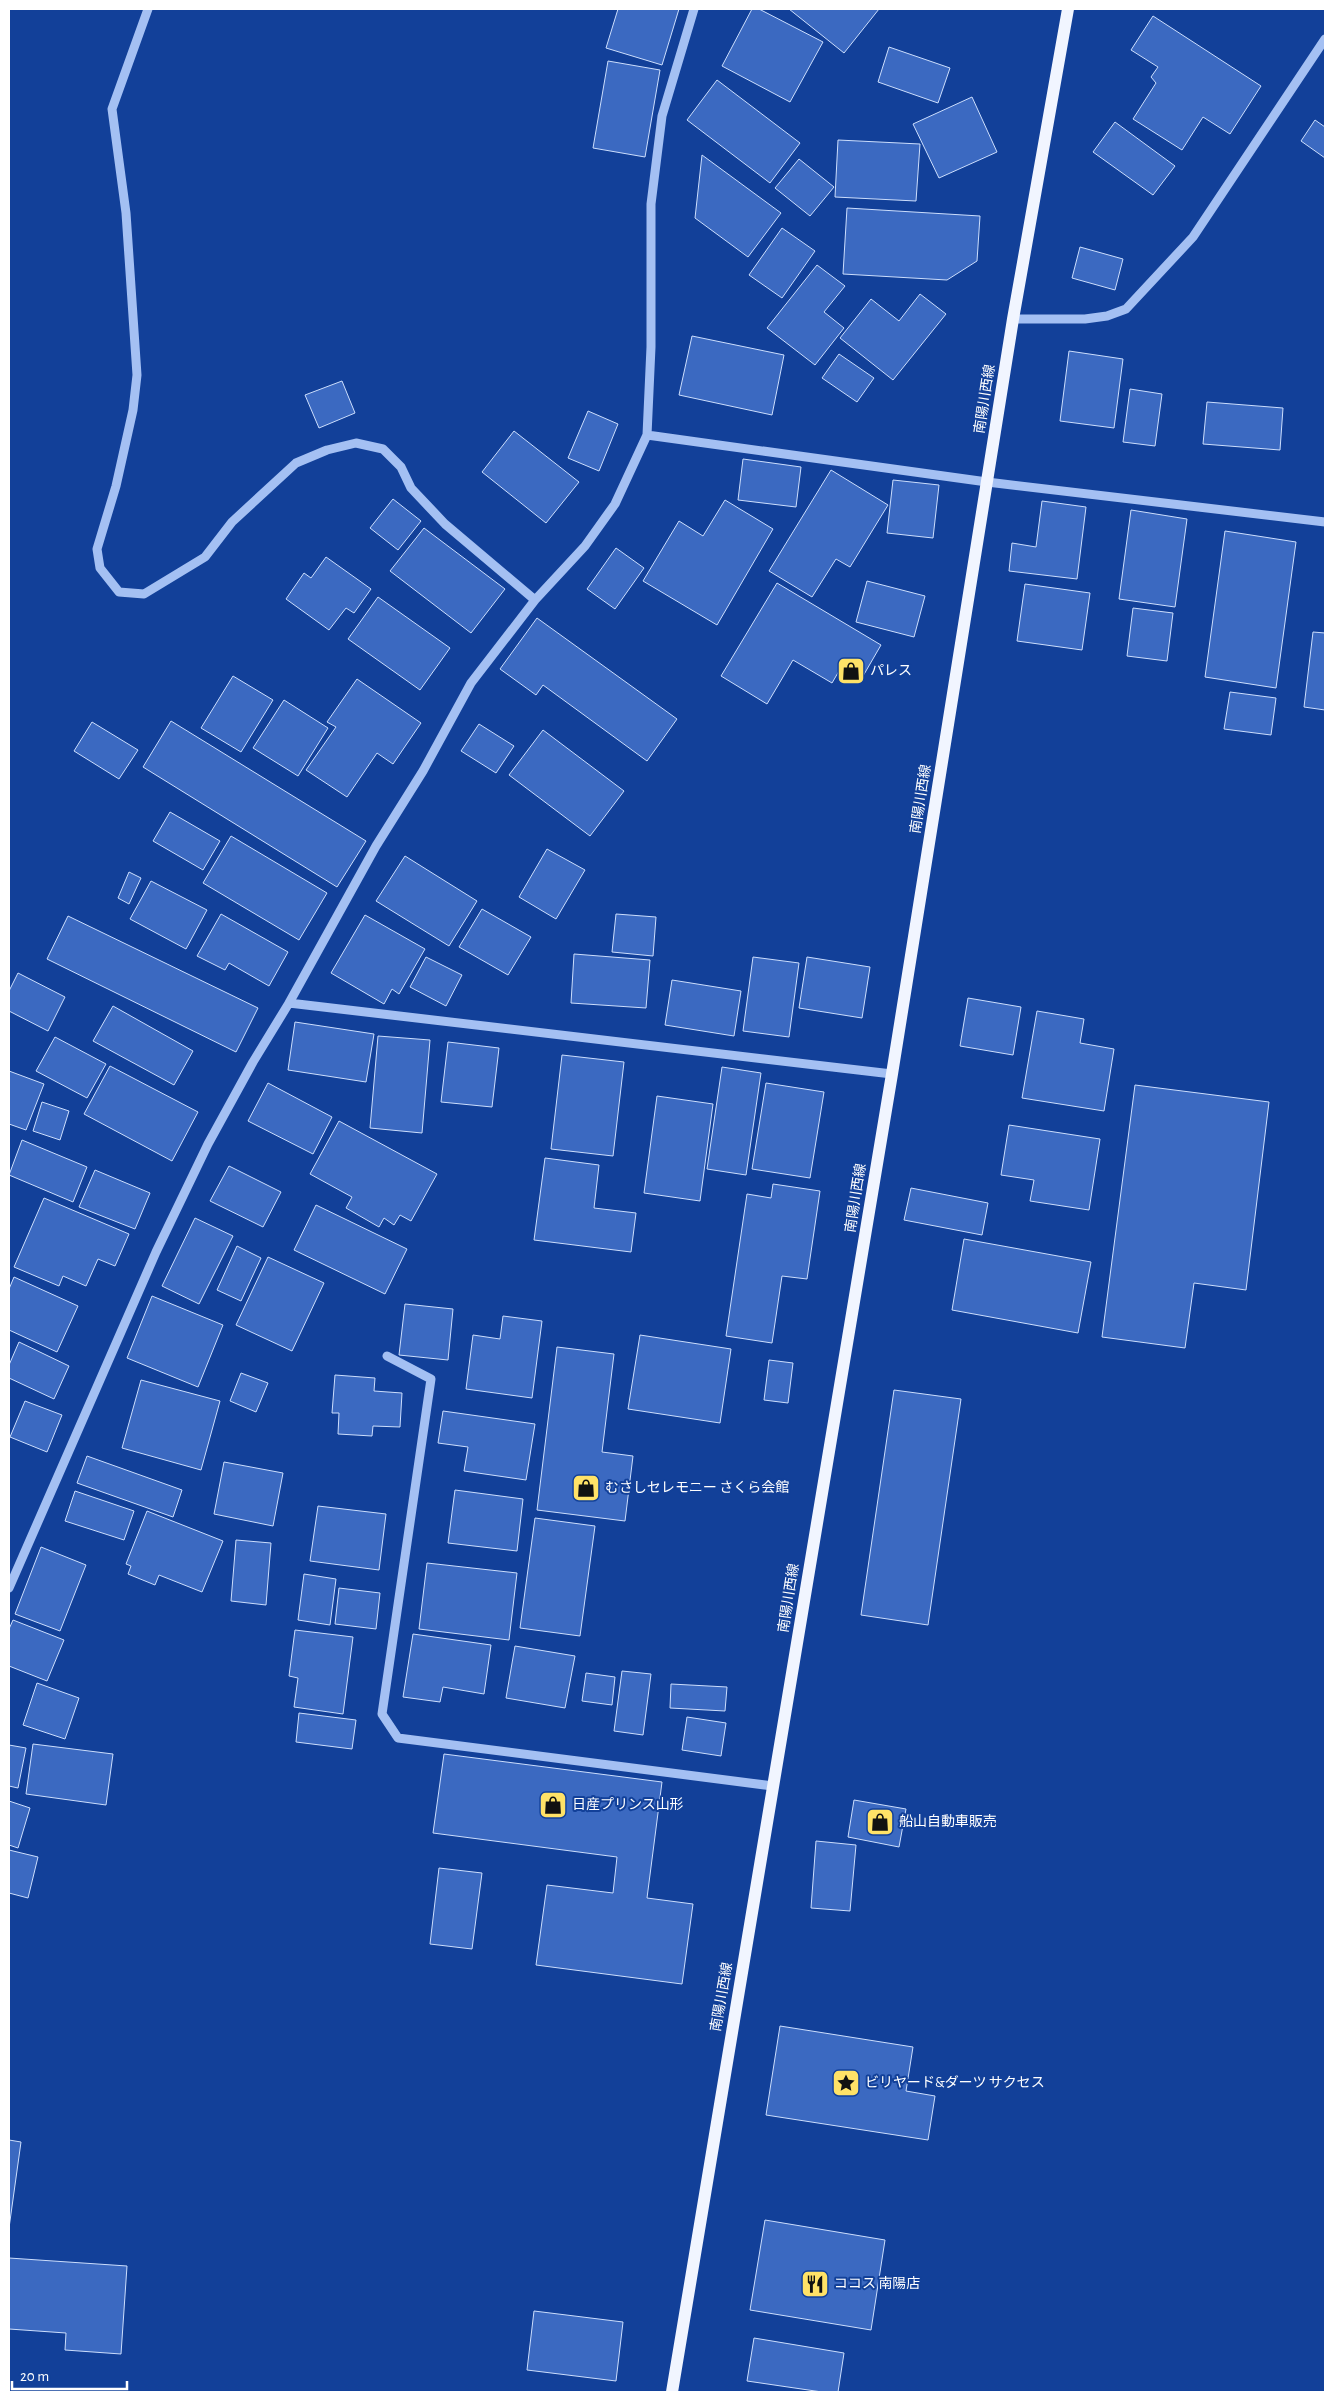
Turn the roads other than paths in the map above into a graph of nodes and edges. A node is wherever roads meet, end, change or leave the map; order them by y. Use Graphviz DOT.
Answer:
graph roads {
  1 [pos="148,9"];
  2 [pos="694,9"];
  3 [pos="1068,9"];
  4 [pos="1325,38"];
  5 [pos="1013,319"];
  6 [pos="647,435"];
  7 [pos="987,482"];
  8 [pos="1325,522"];
  9 [pos="535,600"];
  10 [pos="289,1003"];
  11 [pos="892,1074"];
  12 [pos="387,1356"];
  13 [pos="9,1588"];
  14 [pos="773,1786"];
  15 [pos="672,2392"];
  1 -- 9 [label="lane"];
  2 -- 6 [label="lane"];
  3 -- 5 [label="main road, 南陽川西線"];
  4 -- 5 [label="lane"];
  5 -- 7 [label="main road, 南陽川西線"];
  6 -- 7 [label="lane"];
  6 -- 9 [label="lane"];
  7 -- 8 [label="lane"];
  7 -- 11 [label="main road, 南陽川西線"];
  9 -- 10 [label="lane"];
  10 -- 11 [label="lane"];
  10 -- 13 [label="lane"];
  11 -- 14 [label="main road, 南陽川西線"];
  12 -- 14 [label="lane"];
  14 -- 15 [label="main road, 南陽川西線"];
}
